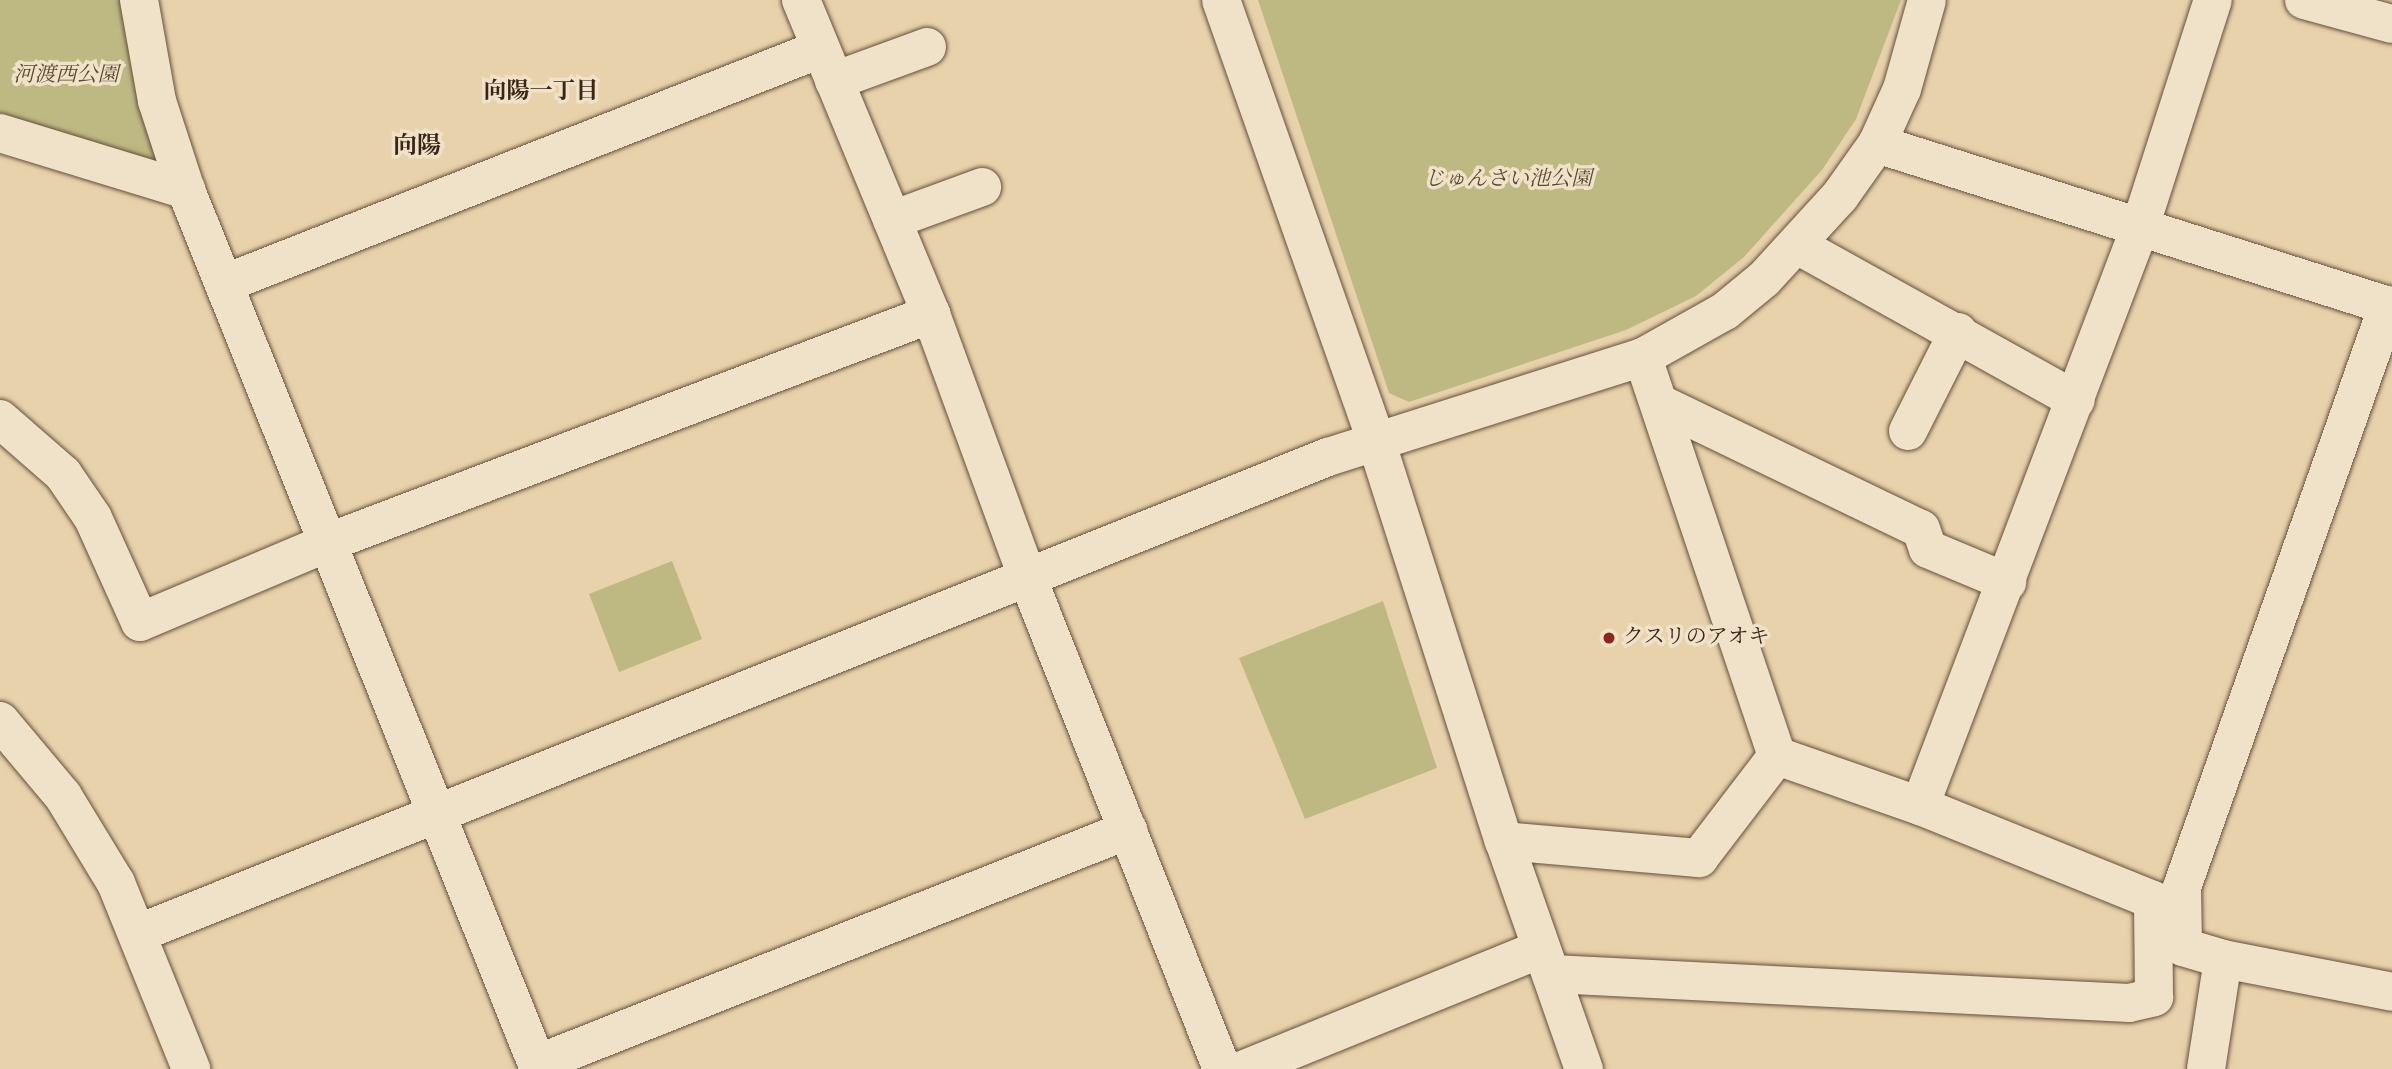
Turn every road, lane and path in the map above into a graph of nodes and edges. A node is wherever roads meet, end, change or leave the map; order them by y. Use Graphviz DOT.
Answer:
graph roads {
  1 [pos="139,0"];
  2 [pos="801,0"];
  3 [pos="1221,0"];
  4 [pos="1927,0"];
  5 [pos="2213,0"];
  6 [pos="2304,0"];
  7 [pos="2392,24"];
  8 [pos="927,47"];
  9 [pos="827,65"];
  10 [pos="0,133"];
  11 [pos="1877,144"];
  12 [pos="982,187"];
  13 [pos="186,190"];
  14 [pos="892,220"];
  15 [pos="2140,226"];
  16 [pos="1797,245"];
  17 [pos="226,283"];
  18 [pos="2390,306"];
  19 [pos="931,314"];
  20 [pos="1958,332"];
  21 [pos="1643,357"];
  22 [pos="2076,400"];
  23 [pos="1663,405"];
  24 [pos="0,419"];
  25 [pos="1908,431"];
  26 [pos="1376,441"];
  27 [pos="329,542"];
  28 [pos="1028,579"];
  29 [pos="2007,582"];
  30 [pos="0,721"];
  31 [pos="1777,756"];
  32 [pos="1920,806"];
  33 [pos="434,813"];
  34 [pos="1128,830"];
  35 [pos="1504,841"];
  36 [pos="139,933"];
  37 [pos="2222,959"];
  38 [pos="1547,961"];
  39 [pos="2392,992"];
  40 [pos="538,1066"];
  41 [pos="191,1069"];
  42 [pos="1222,1069"];
  43 [pos="1245,1069"];
  44 [pos="1584,1069"];
  45 [pos="2206,1069"];
  1 -- 13 [label="street"];
  2 -- 9 [label="street"];
  3 -- 26 [label="street"];
  4 -- 11 [label="street"];
  5 -- 15 [label="street"];
  6 -- 7 [label="street"];
  8 -- 9 [label="street"];
  9 -- 14 [label="street"];
  9 -- 17 [label="street"];
  10 -- 13 [label="street"];
  11 -- 15 [label="street"];
  11 -- 16 [label="street"];
  12 -- 14 [label="street"];
  13 -- 17 [label="street"];
  14 -- 19 [label="street"];
  15 -- 18 [label="street"];
  15 -- 22 [label="street"];
  16 -- 20 [label="street"];
  16 -- 21 [label="street"];
  17 -- 27 [label="street"];
  18 -- 37 [label="street"];
  19 -- 27 [label="street"];
  19 -- 28 [label="street"];
  20 -- 22 [label="street"];
  20 -- 25 [label="street"];
  21 -- 23 [label="street"];
  21 -- 26 [label="street"];
  22 -- 29 [label="street"];
  23 -- 29 [label="street"];
  23 -- 31 [label="street"];
  24 -- 27 [label="street"];
  26 -- 28 [label="street"];
  26 -- 35 [label="street"];
  27 -- 33 [label="street"];
  28 -- 33 [label="street"];
  28 -- 34 [label="street"];
  29 -- 32 [label="street"];
  30 -- 36 [label="street"];
  31 -- 32 [label="street"];
  31 -- 35 [label="street"];
  32 -- 38 [label="street"];
  33 -- 36 [label="street"];
  33 -- 40 [label="street"];
  34 -- 40 [label="street"];
  34 -- 42 [label="street"];
  35 -- 38 [label="street"];
  36 -- 41 [label="street"];
  37 -- 39 [label="street"];
  37 -- 45 [label="street"];
  38 -- 43 [label="street"];
  38 -- 44 [label="street"];
}
